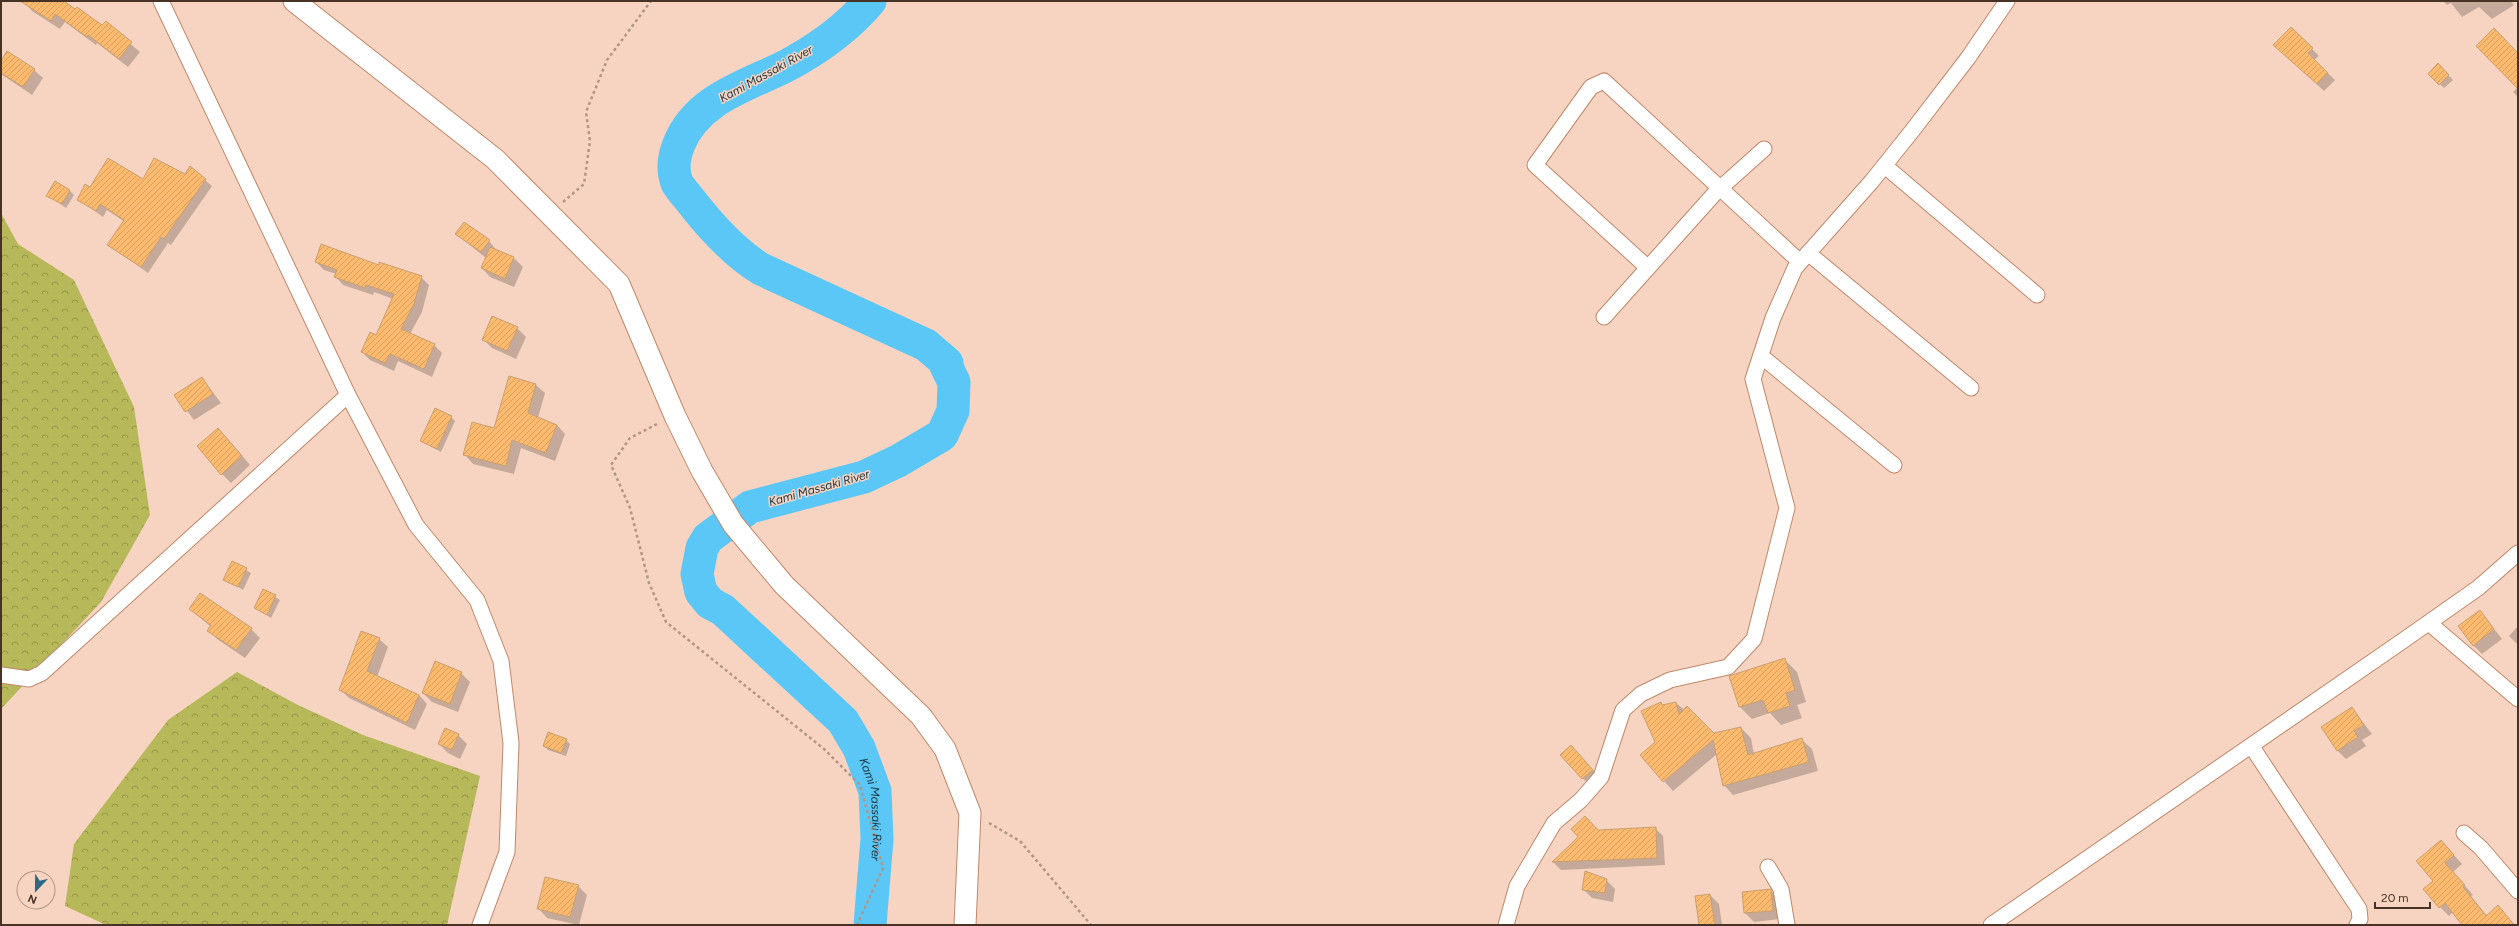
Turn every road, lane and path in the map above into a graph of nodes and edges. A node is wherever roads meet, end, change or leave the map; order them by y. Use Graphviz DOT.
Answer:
graph roads {
  1 [pos="161,1"];
  2 [pos="294,1"];
  3 [pos="651,1"];
  4 [pos="2008,1"];
  5 [pos="1764,149"];
  6 [pos="1884,166"];
  7 [pos="1721,188"];
  8 [pos="550,213"];
  9 [pos="1804,257"];
  10 [pos="1647,267"];
  11 [pos="2037,295"];
  12 [pos="1604,317"];
  13 [pos="1760,356"];
  14 [pos="1971,388"];
  15 [pos="348,395"];
  16 [pos="675,416"];
  17 [pos="1894,465"];
  18 [pos="2518,553"];
  19 [pos="2429,623"];
  20 [pos="1,675"];
  21 [pos="2518,699"];
  22 [pos="2252,747"];
  23 [pos="970,813"];
  24 [pos="2464,833"];
  25 [pos="1768,867"];
  26 [pos="2518,891"];
  27 [pos="480,925"];
  28 [pos="857,925"];
  29 [pos="965,925"];
  30 [pos="1091,925"];
  31 [pos="1506,925"];
  32 [pos="1787,925"];
  33 [pos="1991,925"];
  34 [pos="2357,925"];
  1 -- 15 [label="street"];
  2 -- 8 [label="street"];
  3 -- 8 [label="path"];
  4 -- 6 [label="street"];
  5 -- 7 [label="street"];
  6 -- 9 [label="street"];
  6 -- 11 [label="street"];
  7 -- 9 [label="street"];
  7 -- 10 [label="street"];
  7 -- 10 [label="street"];
  8 -- 16 [label="street"];
  9 -- 13 [label="street"];
  9 -- 14 [label="street"];
  10 -- 12 [label="street"];
  13 -- 17 [label="street"];
  13 -- 31 [label="street"];
  15 -- 20 [label="street"];
  15 -- 27 [label="street"];
  16 -- 23 [label="street"];
  16 -- 28 [label="path"];
  18 -- 19 [label="street"];
  19 -- 21 [label="street"];
  19 -- 22 [label="street"];
  22 -- 33 [label="street"];
  22 -- 34 [label="street"];
  23 -- 29 [label="street"];
  23 -- 30 [label="path"];
  24 -- 26 [label="street"];
  25 -- 32 [label="street"];
}
